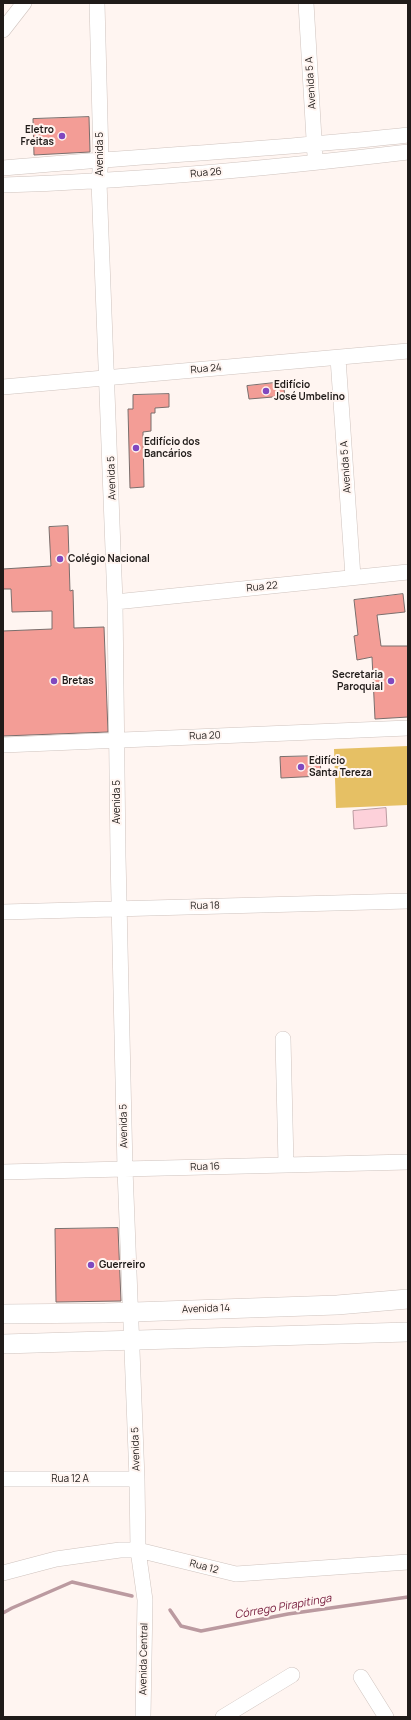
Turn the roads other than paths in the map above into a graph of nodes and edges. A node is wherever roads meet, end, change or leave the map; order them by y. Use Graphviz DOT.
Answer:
graph roads {
  1 [pos="24,3"];
  2 [pos="97,3"];
  3 [pos="306,3"];
  4 [pos="3,30"];
  5 [pos="408,135"];
  6 [pos="379,138"];
  7 [pos="315,146"];
  8 [pos="208,152"];
  9 [pos="408,152"];
  10 [pos="382,155"];
  11 [pos="101,159"];
  12 [pos="315,163"];
  13 [pos="3,168"];
  14 [pos="209,172"];
  15 [pos="99,182"];
  16 [pos="3,185"];
  17 [pos="408,351"];
  18 [pos="338,358"];
  19 [pos="108,378"];
  20 [pos="3,387"];
  21 [pos="408,572"];
  22 [pos="353,577"];
  23 [pos="116,602"];
  24 [pos="408,728"];
  25 [pos="117,740"];
  26 [pos="3,745"];
  27 [pos="408,901"];
  28 [pos="119,908"];
  29 [pos="3,912"];
  30 [pos="283,1039"];
  31 [pos="408,1162"];
  32 [pos="286,1164"];
  33 [pos="125,1169"];
  34 [pos="3,1172"];
  35 [pos="408,1299"];
  36 [pos="368,1303"];
  37 [pos="337,1304"];
  38 [pos="131,1312"];
  39 [pos="3,1314"];
  40 [pos="408,1332"];
  41 [pos="337,1334"];
  42 [pos="365,1334"];
  43 [pos="132,1341"];
  44 [pos="3,1344"];
  45 [pos="3,1479"];
  46 [pos="137,1479"];
  47 [pos="138,1550"];
  48 [pos="408,1562"];
  49 [pos="3,1573"];
  50 [pos="145,1600"];
  51 [pos="292,1675"];
  52 [pos="361,1677"];
  53 [pos="143,1717"];
  54 [pos="222,1717"];
  55 [pos="386,1717"];
  1 -- 4 [label="street"];
  2 -- 11 [label="street, Avenida 5"];
  3 -- 7 [label="street, Avenida 5 A"];
  5 -- 6 [label="street, Rua 26"];
  6 -- 7 [label="street, Rua 26"];
  6 -- 10 [label="street"];
  7 -- 8 [label="street, Rua 26"];
  7 -- 12 [label="street, Avenida 5 A"];
  8 -- 11 [label="street, Rua 26"];
  8 -- 14 [label="street"];
  9 -- 10 [label="street, Rua 26"];
  10 -- 12 [label="street, Rua 26"];
  11 -- 13 [label="street, Rua 26"];
  11 -- 15 [label="street, Avenida 5"];
  12 -- 14 [label="street, Rua 26"];
  14 -- 15 [label="street, Rua 26"];
  15 -- 16 [label="street, Rua 26"];
  15 -- 19 [label="street, Avenida 5"];
  17 -- 18 [label="street, Rua 24"];
  18 -- 19 [label="street, Rua 24"];
  18 -- 22 [label="street, Avenida 5 A"];
  19 -- 20 [label="street, Rua 24"];
  19 -- 23 [label="street, Avenida 5"];
  21 -- 22 [label="street, Rua 22"];
  22 -- 23 [label="street, Rua 22"];
  23 -- 25 [label="street, Avenida 5"];
  24 -- 25 [label="street, Rua 20"];
  25 -- 26 [label="street, Rua 20"];
  25 -- 28 [label="street, Avenida 5"];
  27 -- 28 [label="street, Rua 18"];
  28 -- 29 [label="street, Rua 18"];
  28 -- 33 [label="street, Avenida 5"];
  30 -- 32 [label="street"];
  31 -- 32 [label="street, Rua 16"];
  32 -- 33 [label="street, Rua 16"];
  33 -- 34 [label="street, Rua 16"];
  33 -- 38 [label="street, Avenida 5"];
  35 -- 36 [label="main road, Avenida 14"];
  36 -- 37 [label="main road, Avenida 14"];
  36 -- 42 [label="main road"];
  37 -- 38 [label="main road, Avenida 14"];
  37 -- 41 [label="main road"];
  38 -- 39 [label="main road, Avenida 14"];
  38 -- 43 [label="street, Avenida 5"];
  40 -- 42 [label="main road"];
  41 -- 42 [label="main road"];
  41 -- 43 [label="main road"];
  43 -- 44 [label="main road"];
  43 -- 46 [label="street, Avenida 5"];
  45 -- 46 [label="street, Rua 12 A"];
  46 -- 47 [label="street, Avenida 5"];
  47 -- 48 [label="street, Rua 12"];
  47 -- 49 [label="street, Rua 12"];
  47 -- 50 [label="street, Avenida 5"];
  50 -- 53 [label="street, Avenida Central"];
  51 -- 54 [label="street"];
  52 -- 55 [label="street"];
}
